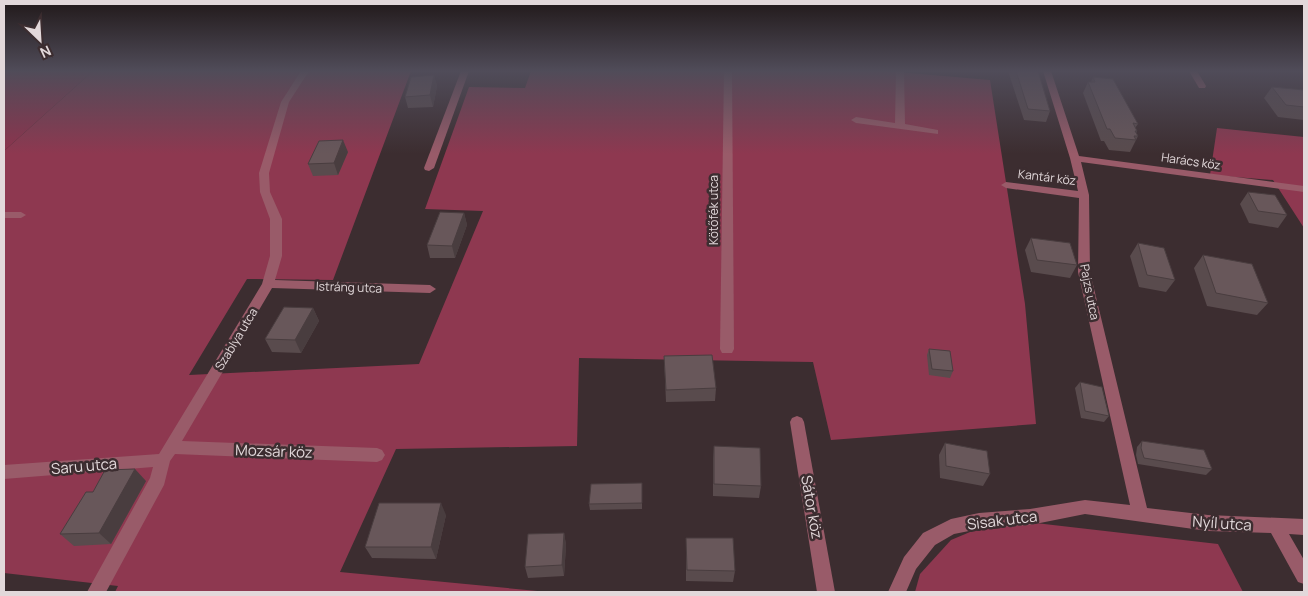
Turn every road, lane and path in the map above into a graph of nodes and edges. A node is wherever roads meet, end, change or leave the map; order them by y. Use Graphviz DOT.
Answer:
graph roads {
  1 [pos="287,99"];
  2 [pos="455,99"];
  3 [pos="728,99"];
  4 [pos="900,99"];
  5 [pos="1056,99"];
  6 [pos="856,120"];
  7 [pos="900,126"];
  8 [pos="935,132"];
  9 [pos="1075,158"];
  10 [pos="429,168"];
  11 [pos="1006,185"];
  12 [pos="1304,189"];
  13 [pos="1084,195"];
  14 [pos="4,215"];
  15 [pos="21,215"];
  16 [pos="268,284"];
  17 [pos="430,290"];
  18 [pos="728,349"];
  19 [pos="797,422"];
  20 [pos="167,453"];
  21 [pos="377,455"];
  22 [pos="4,472"];
  23 [pos="1140,514"];
  24 [pos="1276,527"];
  25 [pos="1304,527"];
  26 [pos="1304,576"];
  27 [pos="96,592"];
  28 [pos="826,592"];
  29 [pos="897,592"];
  1 -- 16 [label="street, Szablya utca"];
  2 -- 10 [label="street"];
  3 -- 18 [label="street, Kötőfék utca"];
  4 -- 7 [label="street"];
  5 -- 9 [label="street, Pajzs utca"];
  6 -- 7 [label="street"];
  7 -- 8 [label="street"];
  9 -- 12 [label="street, Harács köz"];
  9 -- 13 [label="street, Pajzs utca"];
  11 -- 13 [label="street, Kantár köz"];
  13 -- 23 [label="street, Pajzs utca"];
  14 -- 15 [label="street"];
  16 -- 17 [label="street, Istráng utca"];
  16 -- 20 [label="street, Szablya utca"];
  19 -- 28 [label="street, Sátor köz"];
  20 -- 21 [label="street, Mozsár köz"];
  20 -- 22 [label="street, Saru utca"];
  20 -- 27 [label="street, Szablya utca"];
  23 -- 24 [label="street, Nyíl utca"];
  23 -- 29 [label="street, Sisak utca"];
  24 -- 25 [label="street, Nyíl utca"];
  24 -- 26 [label="street"];
}
